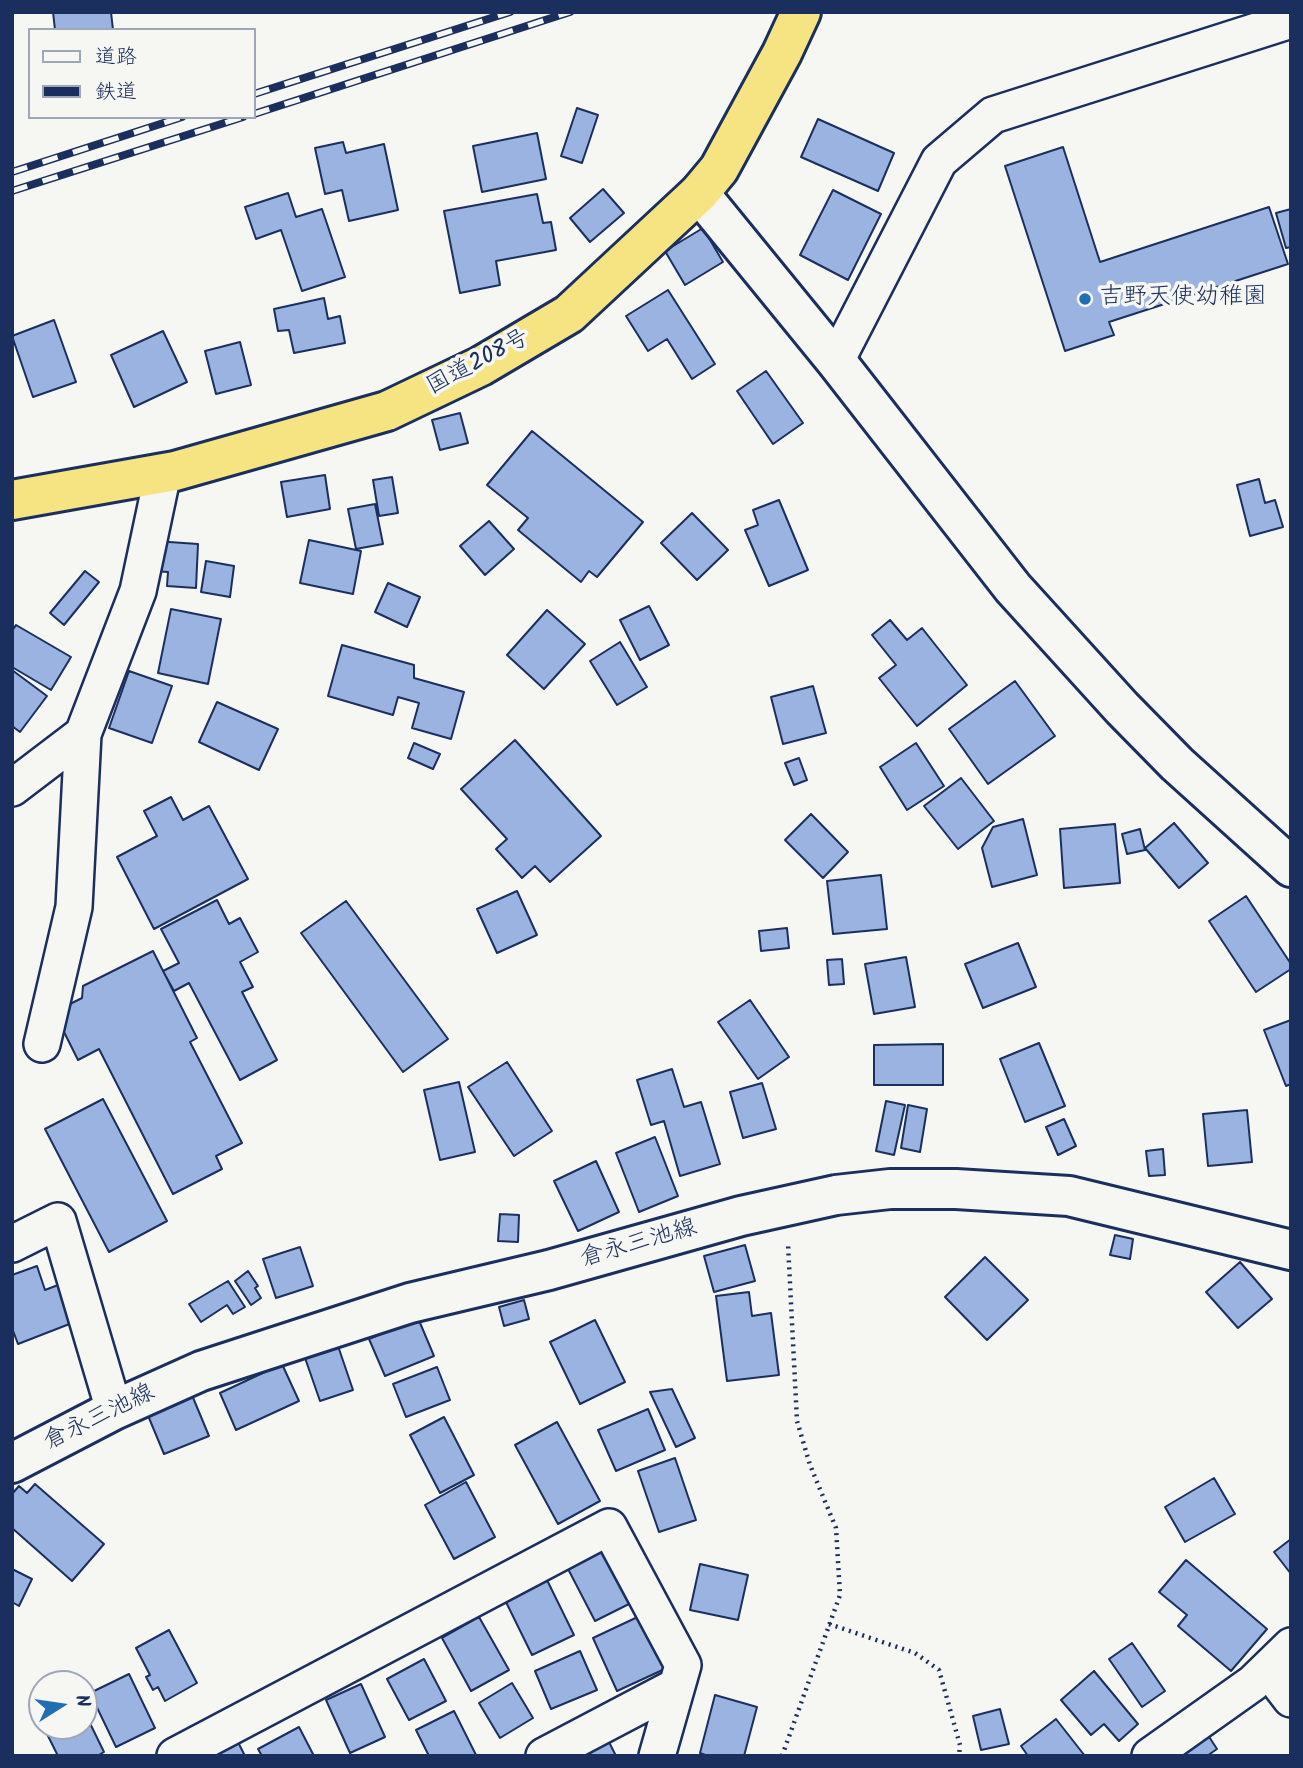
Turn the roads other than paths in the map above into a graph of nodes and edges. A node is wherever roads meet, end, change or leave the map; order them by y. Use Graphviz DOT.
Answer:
graph roads {
  1 [pos="800,12"];
  2 [pos="1291,20"];
  3 [pos="699,193"];
  4 [pos="835,361"];
  5 [pos="163,473"];
  6 [pos="12,500"];
  7 [pos="83,734"];
  8 [pos="12,788"];
  9 [pos="1291,867"];
  10 [pos="42,1044"];
  11 [pos="12,1244"];
  12 [pos="1291,1250"];
  13 [pos="114,1410"];
  14 [pos="12,1463"];
  15 [pos="1291,1646"];
  16 [pos="1291,1665"];
  17 [pos="677,1686"];
  18 [pos="1291,1699"];
  19 [pos="175,1756"];
  20 [pos="544,1756"];
  21 [pos="657,1756"];
  22 [pos="1150,1756"];
  1 -- 3 [label="highway, 国道208号"];
  2 -- 4 [label="street"];
  3 -- 4 [label="main road"];
  3 -- 5 [label="highway, 国道208号"];
  4 -- 9 [label="main road"];
  5 -- 6 [label="highway, 国道208号"];
  5 -- 7 [label="street"];
  7 -- 8 [label="street"];
  7 -- 10 [label="street"];
  11 -- 13 [label="street"];
  12 -- 13 [label="main road, 倉永三池線"];
  13 -- 14 [label="main road, 倉永三池線"];
  15 -- 22 [label="street"];
  16 -- 18 [label="street"];
  17 -- 19 [label="street"];
  17 -- 20 [label="street"];
  17 -- 21 [label="street"];
}
